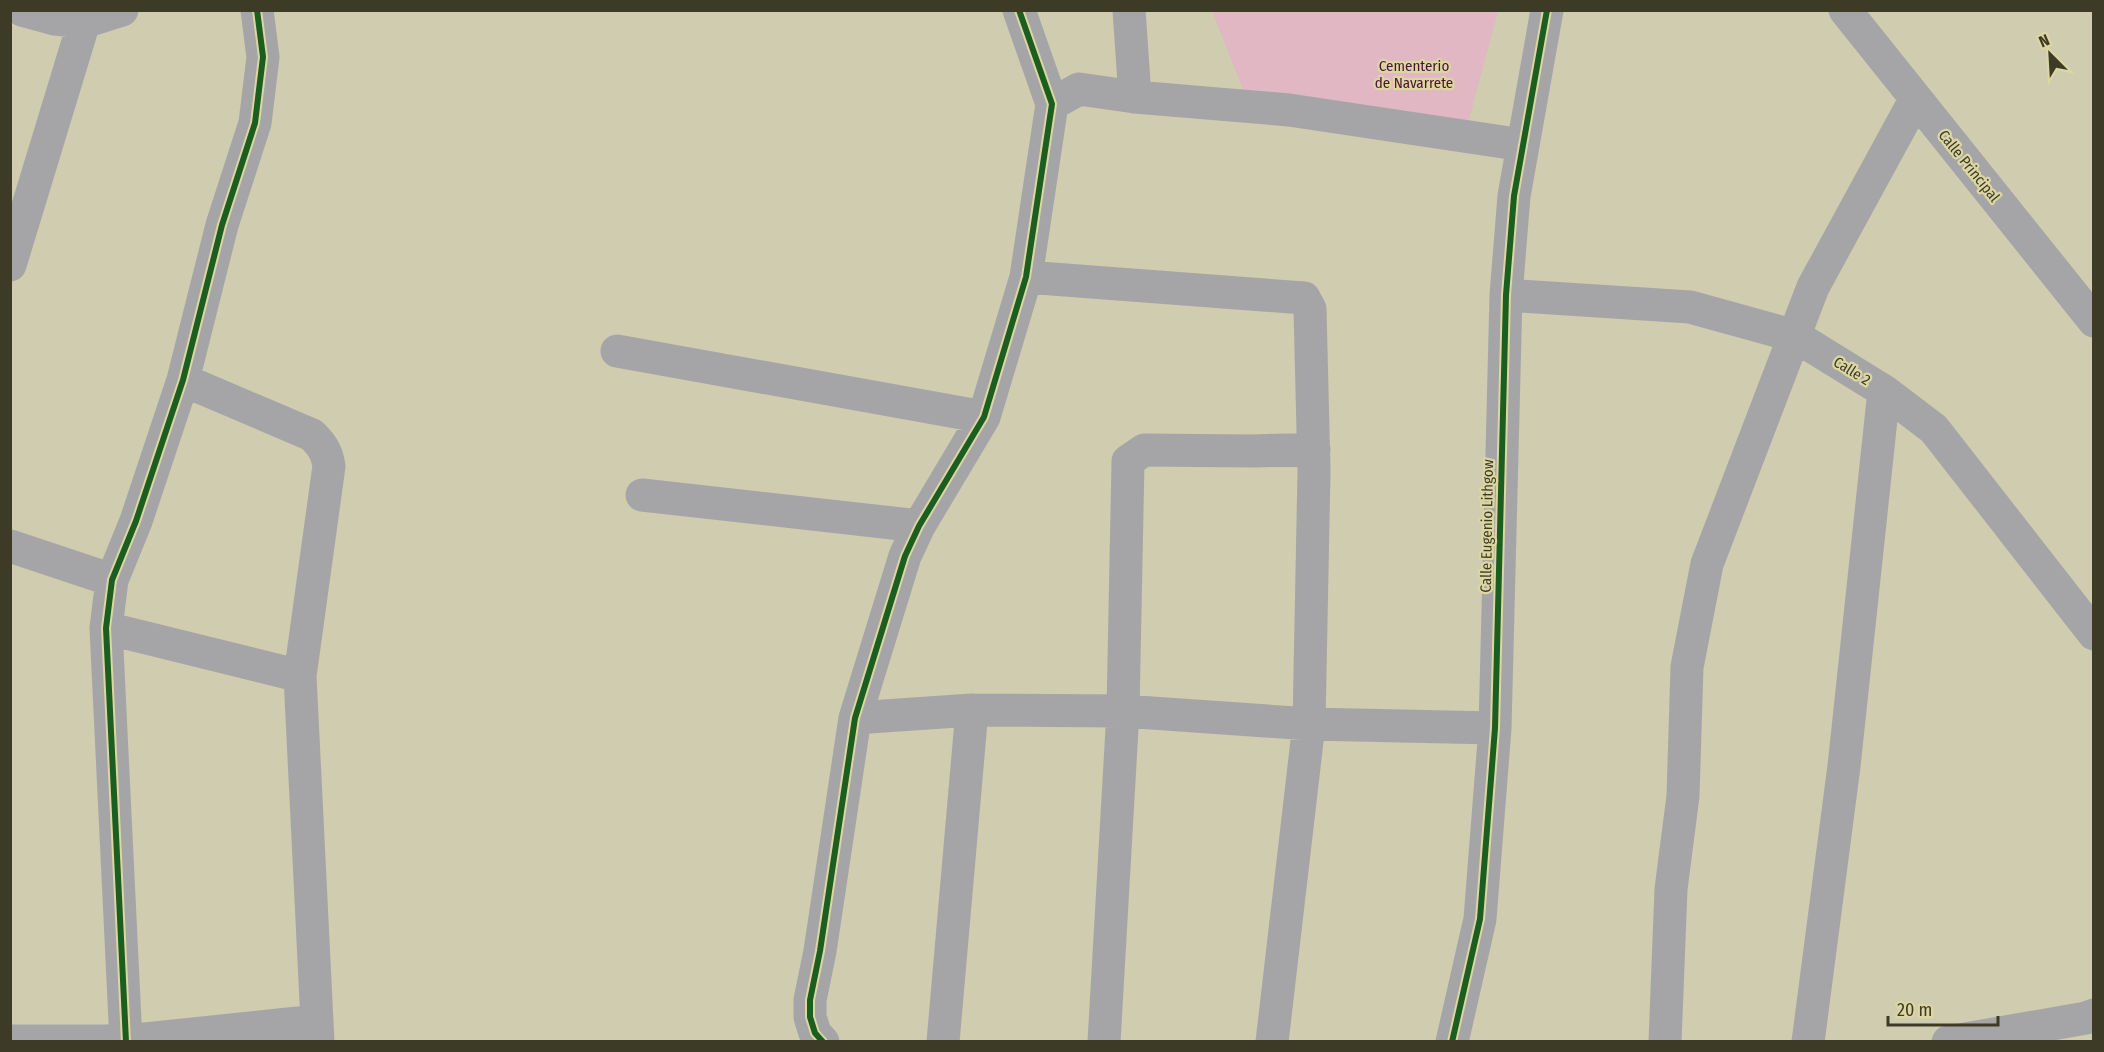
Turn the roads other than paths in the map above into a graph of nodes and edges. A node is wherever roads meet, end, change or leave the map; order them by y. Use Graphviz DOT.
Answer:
graph roads {
  1 [pos="21,10"];
  2 [pos="122,10"];
  3 [pos="257,10"];
  4 [pos="1018,10"];
  5 [pos="1129,10"];
  6 [pos="1547,10"];
  7 [pos="1845,10"];
  8 [pos="84,22"];
  9 [pos="1135,97"];
  10 [pos="1915,100"];
  11 [pos="1052,104"];
  12 [pos="1523,145"];
  13 [pos="10,265"];
  14 [pos="1026,277"];
  15 [pos="1506,295"];
  16 [pos="2094,321"];
  17 [pos="1795,336"];
  18 [pos="617,351"];
  19 [pos="183,380"];
  20 [pos="1884,391"];
  21 [pos="984,417"];
  22 [pos="1314,449"];
  23 [pos="642,495"];
  24 [pos="919,526"];
  25 [pos="10,546"];
  26 [pos="112,580"];
  27 [pos="106,628"];
  28 [pos="2094,634"];
  29 [pos="300,676"];
  30 [pos="972,710"];
  31 [pos="1123,711"];
  32 [pos="855,718"];
  33 [pos="1309,724"];
  34 [pos="1496,728"];
  35 [pos="2090,1025"];
  36 [pos="317,1031"];
  37 [pos="10,1041"];
  38 [pos="126,1041"];
  39 [pos="823,1041"];
  40 [pos="943,1041"];
  41 [pos="1104,1041"];
  42 [pos="1272,1041"];
  43 [pos="1452,1041"];
  44 [pos="1665,1041"];
  45 [pos="1808,1041"];
  46 [pos="1948,1041"];
  1 -- 8 [label="street"];
  2 -- 8 [label="street"];
  3 -- 19 [label="street"];
  4 -- 11 [label="street"];
  5 -- 9 [label="street"];
  6 -- 12 [label="street, Calle Eugenio Lithgow"];
  7 -- 10 [label="street, Calle Principal"];
  8 -- 13 [label="street"];
  9 -- 11 [label="street"];
  9 -- 12 [label="street"];
  10 -- 16 [label="street, Calle Principal"];
  10 -- 17 [label="street"];
  11 -- 14 [label="street"];
  12 -- 15 [label="street, Calle Eugenio Lithgow"];
  14 -- 21 [label="street"];
  14 -- 22 [label="street"];
  15 -- 17 [label="street, Calle 2"];
  15 -- 34 [label="street, Calle Eugenio Lithgow"];
  17 -- 20 [label="street, Calle 2"];
  17 -- 44 [label="street"];
  18 -- 21 [label="street"];
  19 -- 26 [label="street"];
  19 -- 29 [label="street"];
  20 -- 28 [label="street, Calle 2"];
  20 -- 45 [label="street"];
  21 -- 24 [label="street"];
  22 -- 31 [label="street"];
  22 -- 33 [label="street"];
  23 -- 24 [label="street"];
  24 -- 32 [label="street"];
  25 -- 26 [label="street"];
  26 -- 27 [label="street"];
  27 -- 29 [label="street"];
  27 -- 38 [label="street"];
  29 -- 36 [label="street"];
  30 -- 31 [label="street"];
  30 -- 32 [label="street"];
  30 -- 40 [label="street"];
  31 -- 33 [label="street"];
  31 -- 41 [label="street"];
  32 -- 39 [label="street"];
  33 -- 34 [label="street"];
  33 -- 42 [label="street"];
  34 -- 43 [label="street, Calle Eugenio Lithgow"];
  35 -- 46 [label="street"];
  36 -- 38 [label="street"];
  37 -- 38 [label="street"];
}
